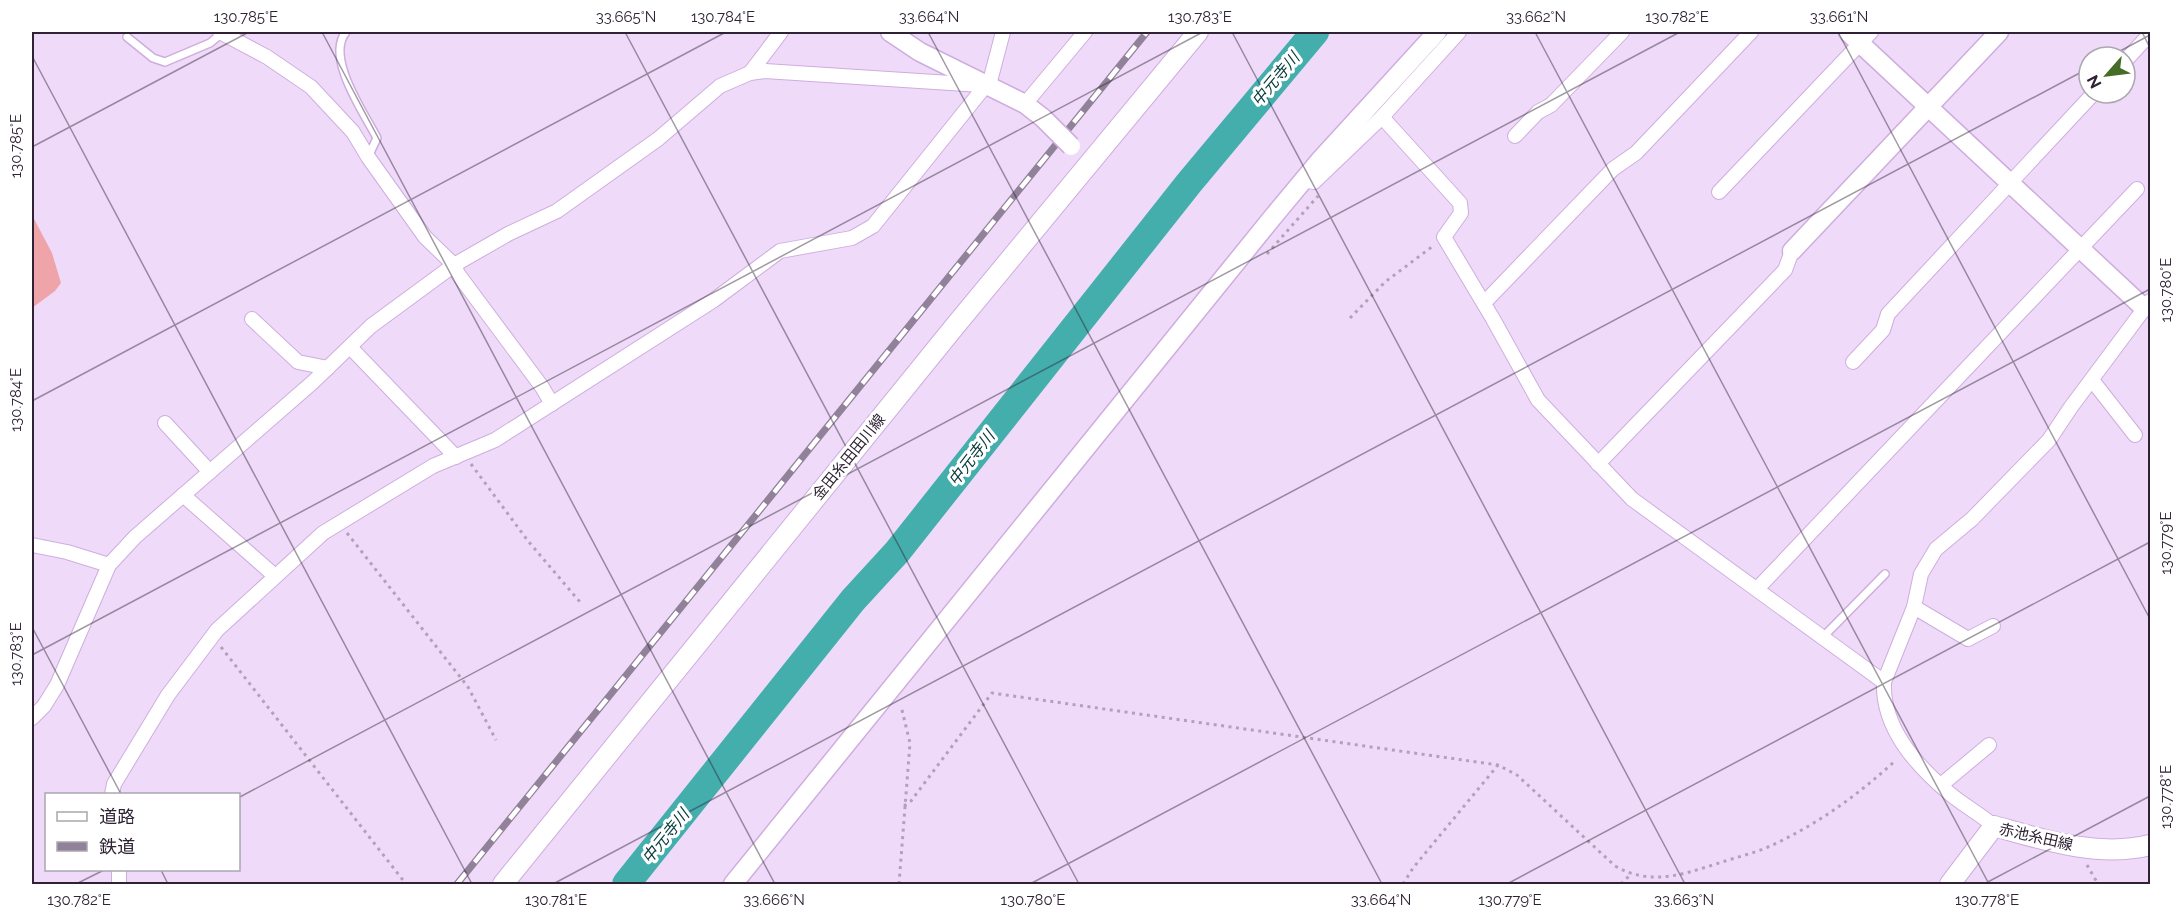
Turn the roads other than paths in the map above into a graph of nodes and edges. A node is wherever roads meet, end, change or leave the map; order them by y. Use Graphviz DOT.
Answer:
graph roads {
  1 [pos="221,32"];
  2 [pos="346,32"];
  3 [pos="781,32"];
  4 [pos="890,32"];
  5 [pos="1003,32"];
  6 [pos="1085,32"];
  7 [pos="1198,32"];
  8 [pos="1437,32"];
  9 [pos="1459,32"];
  10 [pos="1622,32"];
  11 [pos="1748,32"];
  12 [pos="1999,32"];
  13 [pos="2151,34"];
  14 [pos="1860,35"];
  15 [pos="127,37"];
  16 [pos="2137,49"];
  17 [pos="750,73"];
  18 [pos="986,85"];
  19 [pos="1025,104"];
  20 [pos="1928,105"];
  21 [pos="2083,105"];
  22 [pos="1382,117"];
  23 [pos="1515,136"];
  24 [pos="369,157"];
  25 [pos="1089,164"];
  26 [pos="1303,180"];
  27 [pos="2010,181"];
  28 [pos="2137,189"];
  29 [pos="1719,192"];
  30 [pos="2081,250"];
  31 [pos="1792,251"];
  32 [pos="454,265"];
  33 [pos="1484,303"];
  34 [pos="2148,308"];
  35 [pos="252,319"];
  36 [pos="350,347"];
  37 [pos="1853,362"];
  38 [pos="328,368"];
  39 [pos="2092,380"];
  40 [pos="552,404"];
  41 [pos="165,423"];
  42 [pos="2135,435"];
  43 [pos="460,455"];
  44 [pos="1598,464"];
  45 [pos="210,472"];
  46 [pos="183,495"];
  47 [pos="32,545"];
  48 [pos="109,565"];
  49 [pos="1885,574"];
  50 [pos="275,576"];
  51 [pos="1757,589"];
  52 [pos="1914,607"];
  53 [pos="1993,626"];
  54 [pos="1822,637"];
  55 [pos="1884,682"];
  56 [pos="32,718"];
  57 [pos="1989,745"];
  58 [pos="1941,785"];
  59 [pos="112,793"];
  60 [pos="1994,826"];
  61 [pos="2151,845"];
  62 [pos="502,885"];
  63 [pos="733,885"];
  64 [pos="1950,885"];
  1 -- 15 [label="lane"];
  1 -- 24 [label="street"];
  2 -- 24 [label="lane"];
  3 -- 17 [label="street"];
  4 -- 18 [label="street"];
  5 -- 18 [label="street"];
  6 -- 19 [label="street"];
  7 -- 25 [label="main road, 金田糸田田川線"];
  8 -- 26 [label="street"];
  9 -- 22 [label="street"];
  10 -- 23 [label="street"];
  11 -- 33 [label="street"];
  12 -- 20 [label="street"];
  13 -- 16 [label="street"];
  14 -- 20 [label="street"];
  14 -- 29 [label="street"];
  17 -- 18 [label="street"];
  17 -- 32 [label="street"];
  18 -- 19 [label="street"];
  18 -- 40 [label="street"];
  19 -- 25 [label="street, bridge"];
  20 -- 27 [label="street"];
  20 -- 31 [label="street"];
  21 -- 27 [label="street"];
  22 -- 26 [label="street"];
  22 -- 33 [label="street"];
  24 -- 32 [label="street"];
  25 -- 62 [label="main road, 金田糸田田川線"];
  26 -- 63 [label="street"];
  27 -- 30 [label="street"];
  27 -- 37 [label="street"];
  28 -- 30 [label="street"];
  30 -- 34 [label="street"];
  30 -- 51 [label="street"];
  31 -- 44 [label="street"];
  32 -- 36 [label="street"];
  32 -- 40 [label="street"];
  33 -- 44 [label="street"];
  34 -- 39 [label="street"];
  35 -- 38 [label="street"];
  36 -- 38 [label="street"];
  36 -- 43 [label="street"];
  38 -- 45 [label="street"];
  39 -- 42 [label="street"];
  39 -- 52 [label="street"];
  40 -- 43 [label="street"];
  41 -- 45 [label="street"];
  43 -- 50 [label="street"];
  44 -- 51 [label="street"];
  45 -- 46 [label="street"];
  46 -- 48 [label="street"];
  46 -- 50 [label="street"];
  47 -- 48 [label="street"];
  48 -- 56 [label="street"];
  49 -- 54 [label="lane"];
  50 -- 59 [label="street"];
  51 -- 54 [label="street"];
  52 -- 53 [label="street"];
  52 -- 55 [label="street"];
  54 -- 55 [label="street"];
  55 -- 58 [label="street"];
  57 -- 58 [label="street"];
  58 -- 60 [label="street"];
  60 -- 61 [label="main road, 赤池糸田線"];
  60 -- 64 [label="main road, 赤池糸田線"];
}
